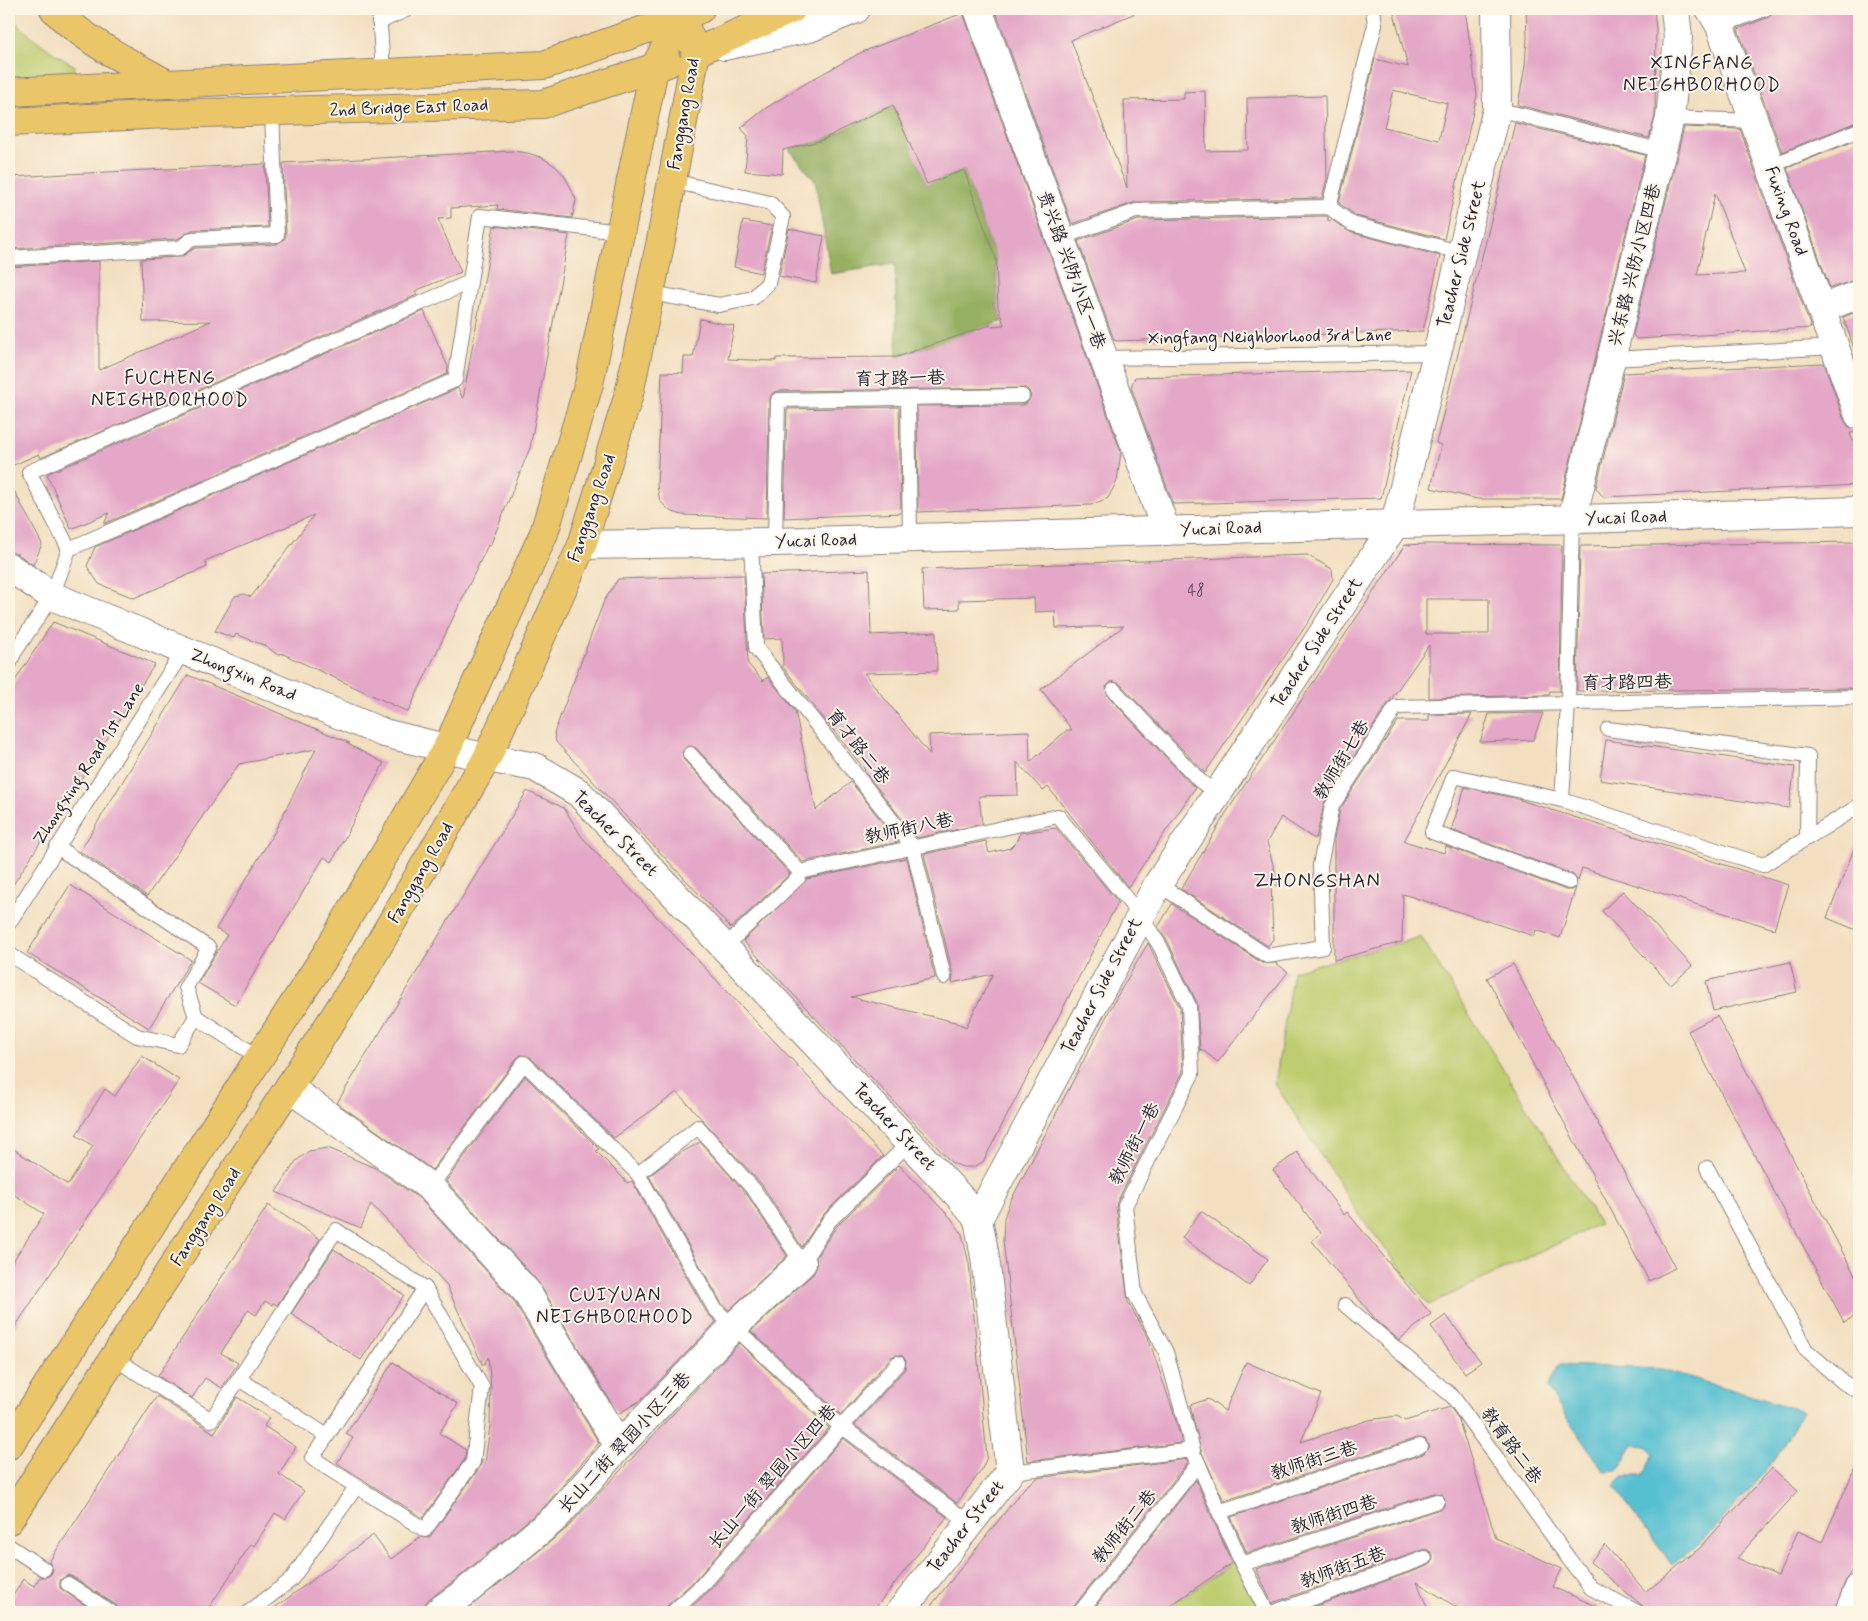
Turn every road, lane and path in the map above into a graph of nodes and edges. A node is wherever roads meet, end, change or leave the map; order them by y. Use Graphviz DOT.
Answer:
graph roads {
  1 [pos="54,9"];
  2 [pos="408,9"];
  3 [pos="792,9"];
  4 [pos="856,9"];
  5 [pos="978,9"];
  6 [pos="1373,9"];
  7 [pos="1496,9"];
  8 [pos="1675,9"];
  9 [pos="1765,9"];
  10 [pos="691,13"];
  11 [pos="379,16"];
  12 [pos="1715,17"];
  13 [pos="696,52"];
  14 [pos="654,69"];
  15 [pos="383,73"];
  16 [pos="167,84"];
  17 [pos="9,92"];
  18 [pos="1497,109"];
  19 [pos="272,112"];
  20 [pos="1670,118"];
  21 [pos="1754,121"];
  22 [pos="9,122"];
  23 [pos="1859,130"];
  24 [pos="1663,151"];
  25 [pos="1770,166"];
  26 [pos="672,181"];
  27 [pos="1329,207"];
  28 [pos="621,232"];
  29 [pos="1060,238"];
  30 [pos="1462,253"];
  31 [pos="9,258"];
  32 [pos="470,282"];
  33 [pos="650,293"];
  34 [pos="1859,294"];
  35 [pos="1821,309"];
  36 [pos="1835,347"];
  37 [pos="1438,353"];
  38 [pos="1102,358"];
  39 [pos="1612,359"];
  40 [pos="1022,396"];
  41 [pos="908,398"];
  42 [pos="778,400"];
  43 [pos="1859,415"];
  44 [pos="1859,510"];
  45 [pos="1572,519"];
  46 [pos="1395,524"];
  47 [pos="1166,531"];
  48 [pos="910,538"];
  49 [pos="763,543"];
  50 [pos="582,545"];
  51 [pos="69,548"];
  52 [pos="9,567"];
  53 [pos="52,596"];
  54 [pos="184,650"];
  55 [pos="9,665"];
  56 [pos="1114,690"];
  57 [pos="1859,697"];
  58 [pos="1568,703"];
  59 [pos="1396,706"];
  60 [pos="1608,729"];
  61 [pos="447,748"];
  62 [pos="690,754"];
  63 [pos="487,758"];
  64 [pos="1217,794"];
  65 [pos="1562,800"];
  66 [pos="1859,806"];
  67 [pos="1807,838"];
  68 [pos="57,847"];
  69 [pos="913,847"];
  70 [pos="800,872"];
  71 [pos="1569,882"];
  72 [pos="1158,884"];
  73 [pos="1140,915"];
  74 [pos="9,922"];
  75 [pos="724,947"];
  76 [pos="9,954"];
  77 [pos="944,977"];
  78 [pos="196,1017"];
  79 [pos="260,1058"];
  80 [pos="289,1088"];
  81 [pos="909,1143"];
  82 [pos="1706,1168"];
  83 [pos="638,1174"];
  84 [pos="430,1187"];
  85 [pos="978,1219"];
  86 [pos="802,1263"];
  87 [pos="426,1288"];
  88 [pos="1345,1306"];
  89 [pos="733,1327"];
  90 [pos="114,1358"];
  91 [pos="898,1363"];
  92 [pos="239,1379"];
  93 [pos="1859,1391"];
  94 [pos="841,1428"];
  95 [pos="326,1436"];
  96 [pos="9,1445"];
  97 [pos="619,1446"];
  98 [pos="1420,1446"];
  99 [pos="1193,1450"];
  100 [pos="1198,1464"];
  101 [pos="1010,1472"];
  102 [pos="356,1487"];
  103 [pos="1437,1501"];
  104 [pos="1219,1512"];
  105 [pos="9,1520"];
  106 [pos="969,1523"];
  107 [pos="9,1546"];
  108 [pos="1425,1558"];
  109 [pos="1242,1564"];
  110 [pos="44,1569"];
  111 [pos="68,1584"];
  112 [pos="1859,1588"];
  113 [pos="470,1603"];
  114 [pos="110,1612"];
  115 [pos="249,1612"];
  116 [pos="438,1612"];
  117 [pos="672,1612"];
  118 [pos="900,1612"];
  119 [pos="1080,1612"];
  120 [pos="1267,1612"];
  121 [pos="1274,1612"];
  122 [pos="1638,1612"];
  123 [pos="1849,1612"];
  1 -- 16 [label="main road"];
  2 -- 11 [label="lane"];
  3 -- 13 [label="main road, 2nd Bridge East Road"];
  4 -- 13 [label="street"];
  5 -- 29 [label="street, 贵兴路 兴防小区一巷"];
  6 -- 27 [label="lane"];
  7 -- 18 [label="street, Teacher Side Street"];
  8 -- 20 [label="street, 兴东路 兴防小区四巷"];
  9 -- 12 [label="lane"];
  10 -- 13 [label="main road, Fanggang Road"];
  10 -- 14 [label="main road, Fanggang Road"];
  10 -- 15 [label="main road, 2nd Bridge East Road"];
  11 -- 15 [label="lane"];
  12 -- 21 [label="street, Fuxing Road"];
  13 -- 14 [label="main road, 2nd Bridge East Road"];
  13 -- 26 [label="main road, Fanggang Road"];
  14 -- 19 [label="main road, 2nd Bridge East Road"];
  14 -- 28 [label="main road, Fanggang Road"];
  15 -- 16 [label="main road, 2nd Bridge East Road"];
  16 -- 17 [label="main road, 2nd Bridge East Road"];
  18 -- 24 [label="lane"];
  18 -- 30 [label="street, Teacher Side Street"];
  19 -- 22 [label="main road, 2nd Bridge East Road"];
  19 -- 31 [label="lane"];
  20 -- 21 [label="lane"];
  20 -- 24 [label="street, 兴东路 兴防小区四巷"];
  21 -- 25 [label="street, Fuxing Road"];
  23 -- 25 [label="lane"];
  24 -- 39 [label="street, 兴东路 兴防小区四巷"];
  25 -- 35 [label="street, Fuxing Road"];
  26 -- 33 [label="main road, Fanggang Road"];
  26 -- 33 [label="lane"];
  27 -- 29 [label="lane"];
  27 -- 30 [label="lane"];
  28 -- 32 [label="lane"];
  28 -- 61 [label="main road, Fanggang Road"];
  29 -- 38 [label="street, 贵兴路 兴防小区一巷"];
  30 -- 37 [label="street, Teacher Side Street"];
  32 -- 51 [label="lane"];
  32 -- 51 [label="lane"];
  33 -- 50 [label="main road, Fanggang Road"];
  34 -- 35 [label="street"];
  35 -- 36 [label="street, Fuxing Road"];
  36 -- 39 [label="lane"];
  36 -- 43 [label="street, Fuxing Road"];
  37 -- 38 [label="lane, Xingfang Neighborhood 3rd Lane"];
  37 -- 46 [label="street, Teacher Side Street"];
  38 -- 47 [label="street, 贵兴路 兴防小区一巷"];
  39 -- 45 [label="street, 兴东路 兴防小区四巷"];
  40 -- 41 [label="lane, 育才路一巷"];
  41 -- 42 [label="lane, 育才路一巷"];
  41 -- 48 [label="lane"];
  42 -- 49 [label="lane, 育才路二巷"];
  44 -- 45 [label="street, Yucai Road"];
  45 -- 46 [label="street, Yucai Road"];
  45 -- 58 [label="lane"];
  46 -- 47 [label="street, Yucai Road"];
  46 -- 64 [label="street, Teacher Side Street"];
  47 -- 48 [label="street, Yucai Road"];
  48 -- 49 [label="street, Yucai Road"];
  49 -- 50 [label="street, Yucai Road"];
  49 -- 69 [label="lane, 育才路二巷"];
  50 -- 63 [label="main road, Fanggang Road"];
  51 -- 53 [label="lane"];
  52 -- 53 [label="street, Zhongxin Road"];
  53 -- 54 [label="street, Zhongxin Road"];
  53 -- 55 [label="lane"];
  54 -- 61 [label="street, Zhongxin Road"];
  54 -- 68 [label="lane, Zhongxing Road 1st Lane"];
  56 -- 64 [label="lane"];
  57 -- 58 [label="lane, 育才路四巷"];
  58 -- 59 [label="lane, 育才路四巷"];
  58 -- 65 [label="lane"];
  59 -- 72 [label="lane, 教师街七巷"];
  60 -- 67 [label="lane"];
  61 -- 63 [label="street, Zhongxin Road"];
  61 -- 79 [label="main road, Fanggang Road"];
  62 -- 70 [label="lane"];
  63 -- 75 [label="street, Teacher Street"];
  63 -- 80 [label="main road, Fanggang Road"];
  64 -- 72 [label="street, Teacher Side Street"];
  65 -- 67 [label="lane"];
  65 -- 71 [label="lane"];
  66 -- 67 [label="lane"];
  68 -- 74 [label="lane, Zhongxing Road 1st Lane"];
  68 -- 78 [label="lane"];
  69 -- 70 [label="lane, 教师街八巷"];
  69 -- 73 [label="lane, 教师街八巷"];
  69 -- 77 [label="lane, 育才路二巷"];
  70 -- 75 [label="lane"];
  72 -- 73 [label="street, Teacher Side Street"];
  73 -- 85 [label="street, Teacher Side Street"];
  73 -- 99 [label="lane, 教师街一巷"];
  75 -- 81 [label="street, Teacher Street"];
  76 -- 78 [label="lane"];
  78 -- 79 [label="lane"];
  79 -- 96 [label="main road, Fanggang Road"];
  80 -- 84 [label="street"];
  80 -- 90 [label="main road, Fanggang Road"];
  81 -- 85 [label="street, Teacher Street"];
  81 -- 86 [label="lane"];
  82 -- 93 [label="lane"];
  83 -- 84 [label="lane"];
  83 -- 86 [label="lane"];
  83 -- 89 [label="lane"];
  84 -- 97 [label="street"];
  85 -- 101 [label="street, Teacher Street"];
  86 -- 89 [label="street, 长山二街 翠园小区三巷"];
  87 -- 92 [label="lane"];
  87 -- 95 [label="lane"];
  87 -- 102 [label="lane"];
  88 -- 122 [label="lane, 教育路二巷"];
  89 -- 94 [label="lane"];
  89 -- 97 [label="street, 长山二街 翠园小区三巷"];
  90 -- 92 [label="lane"];
  90 -- 105 [label="main road, Fanggang Road"];
  91 -- 94 [label="lane, 长山一街 翠园小区四巷"];
  92 -- 95 [label="lane"];
  94 -- 106 [label="lane"];
  94 -- 117 [label="lane, 长山一街 翠园小区四巷"];
  95 -- 102 [label="lane"];
  97 -- 113 [label="street, 长山二街 翠园小区三巷"];
  98 -- 104 [label="lane, 教师街三巷"];
  99 -- 100 [label="lane, 教师街一巷"];
  99 -- 101 [label="lane"];
  100 -- 104 [label="lane, 教师街一巷"];
  100 -- 119 [label="lane, 教师街二巷"];
  101 -- 106 [label="street, Teacher Street"];
  102 -- 115 [label="lane"];
  103 -- 109 [label="lane, 教师街四巷"];
  104 -- 109 [label="lane, 教师街一巷"];
  106 -- 118 [label="street, Teacher Street"];
  107 -- 110 [label="lane"];
  108 -- 121 [label="lane, 教师街五巷"];
  109 -- 120 [label="lane, 教师街一巷"];
  111 -- 114 [label="lane"];
  112 -- 123 [label="street"];
  113 -- 116 [label="street, 长山二街 翠园小区三巷"];
}
